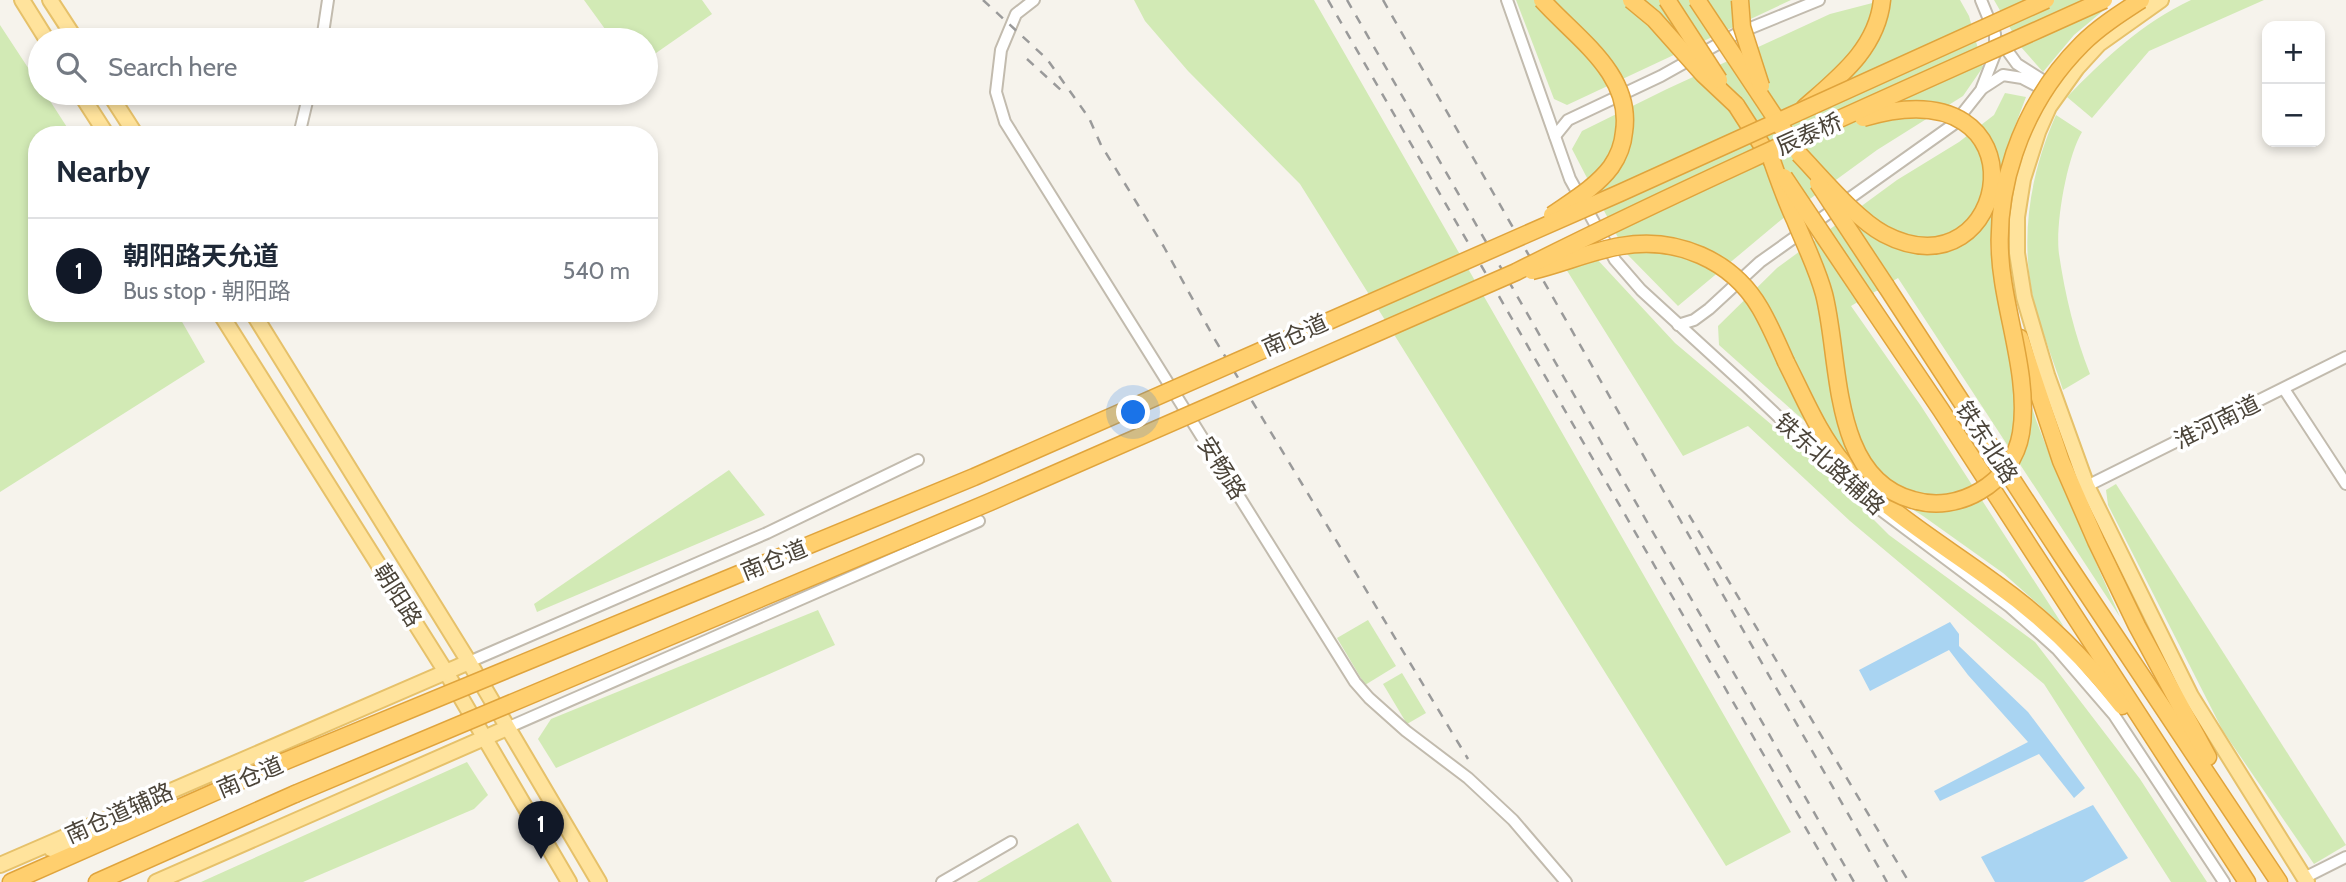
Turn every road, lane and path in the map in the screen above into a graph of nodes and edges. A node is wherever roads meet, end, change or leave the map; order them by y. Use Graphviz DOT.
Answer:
graph roads {
  1 [pos="22,0"];
  2 [pos="50,0"];
  3 [pos="328,0"];
  4 [pos="1034,0"];
  5 [pos="1507,0"];
  6 [pos="1542,0"];
  7 [pos="1631,0"];
  8 [pos="1667,0"];
  9 [pos="1697,0"];
  10 [pos="1740,0"];
  11 [pos="1819,0"];
  12 [pos="1882,0"];
  13 [pos="1981,0"];
  14 [pos="2046,0"];
  15 [pos="2104,0"];
  16 [pos="2141,0"];
  17 [pos="2161,0"];
  18 [pos="40,28"];
  19 [pos="68,28"];
  20 [pos="324,28"];
  21 [pos="1995,34"];
  22 [pos="1981,90"];
  23 [pos="2058,94"];
  24 [pos="88,105"];
  25 [pos="117,105"];
  26 [pos="306,105"];
  27 [pos="1736,105"];
  28 [pos="1767,106"];
  29 [pos="1801,111"];
  30 [pos="101,126"];
  31 [pos="130,126"];
  32 [pos="301,126"];
  33 [pos="1804,135"];
  34 [pos="1555,136"];
  35 [pos="1799,155"];
  36 [pos="1772,161"];
  37 [pos="1534,229"];
  38 [pos="1516,272"];
  39 [pos="2009,311"];
  40 [pos="226,322"];
  41 [pos="259,322"];
  42 [pos="1678,325"];
  43 [pos="2346,358"];
  44 [pos="2284,388"];
  45 [pos="918,460"];
  46 [pos="2346,484"];
  47 [pos="2087,486"];
  48 [pos="979,521"];
  49 [pos="469,662"];
  50 [pos="446,672"];
  51 [pos="506,728"];
  52 [pos="486,737"];
  53 [pos="452,752"];
  54 [pos="2169,764"];
  55 [pos="2223,796"];
  56 [pos="118,834"];
  57 [pos="1011,842"];
  58 [pos="548,846"];
  59 [pos="23,856"];
  60 [pos="2346,857"];
  61 [pos="0,865"];
  62 [pos="122,871"];
  63 [pos="2305,880"];
  64 [pos="11,882"];
  65 [pos="97,882"];
  66 [pos="109,882"];
  67 [pos="156,882"];
  68 [pos="569,882"];
  69 [pos="598,882"];
  70 [pos="942,882"];
  71 [pos="1566,882"];
  72 [pos="2224,882"];
  73 [pos="2248,882"];
  74 [pos="2279,882"];
  1 -- 18 [label="main road"];
  2 -- 19 [label="main road"];
  3 -- 20 [label="street"];
  4 -- 71 [label="street, 安畅路"];
  5 -- 34 [label="street, 铁东北路辅路"];
  6 -- 37 [label="highway, bridge"];
  7 -- 27 [label="highway, bridge"];
  8 -- 27 [label="highway, 铁东北路, bridge"];
  9 -- 28 [label="highway, 铁东北路, bridge"];
  10 -- 28 [label="highway, bridge"];
  11 -- 34 [label="street"];
  12 -- 29 [label="highway"];
  13 -- 21 [label="street"];
  14 -- 29 [label="highway, 辰泰桥, bridge"];
  15 -- 33 [label="highway, 辰泰桥, bridge"];
  16 -- 39 [label="highway, bridge"];
  17 -- 23 [label="main road"];
  21 -- 22 [label="street"];
  21 -- 23 [label="street"];
  22 -- 23 [label="street"];
  22 -- 42 [label="street"];
  23 -- 47 [label="main road"];
  24 -- 30 [label="main road"];
  25 -- 31 [label="main road"];
  26 -- 32 [label="street"];
  27 -- 36 [label="highway, 铁东北路, bridge"];
  28 -- 35 [label="highway, 铁东北路, bridge"];
  29 -- 37 [label="highway, 辰泰桥, bridge"];
  33 -- 35 [label="highway, bridge"];
  33 -- 38 [label="highway, 辰泰桥, bridge"];
  34 -- 42 [label="street, 铁东北路辅路"];
  35 -- 55 [label="highway, 铁东北路, bridge"];
  36 -- 39 [label="highway, bridge"];
  36 -- 54 [label="highway, 铁东北路, bridge"];
  37 -- 56 [label="highway, 南仓道, bridge"];
  38 -- 54 [label="highway, bridge"];
  38 -- 62 [label="highway, 南仓道, bridge"];
  39 -- 55 [label="highway, bridge"];
  40 -- 50 [label="main road, 朝阳路"];
  41 -- 49 [label="main road, 朝阳路"];
  42 -- 72 [label="street, 铁东北路辅路"];
  43 -- 44 [label="street, 淮河南道"];
  44 -- 46 [label="street"];
  44 -- 47 [label="street, 淮河南道"];
  45 -- 49 [label="street"];
  47 -- 63 [label="main road"];
  48 -- 51 [label="street"];
  49 -- 50 [label="main road, 南仓道辅路"];
  49 -- 51 [label="main road, 朝阳路"];
  50 -- 52 [label="main road, 朝阳路"];
  50 -- 59 [label="main road, 南仓道辅路"];
  51 -- 52 [label="main road"];
  51 -- 69 [label="main road, 朝阳路"];
  52 -- 53 [label="main road"];
  52 -- 58 [label="main road, 朝阳路"];
  53 -- 58 [label="main road"];
  53 -- 67 [label="main road"];
  54 -- 73 [label="highway, 铁东北路"];
  55 -- 74 [label="highway, 铁东北路"];
  56 -- 59 [label="main road"];
  56 -- 64 [label="highway, 南仓道"];
  57 -- 70 [label="street"];
  58 -- 68 [label="main road, 朝阳路"];
  59 -- 61 [label="main road, 南仓道辅路"];
  60 -- 63 [label="street"];
  62 -- 65 [label="highway, 南仓道"];
  62 -- 66 [label="highway"];
}
